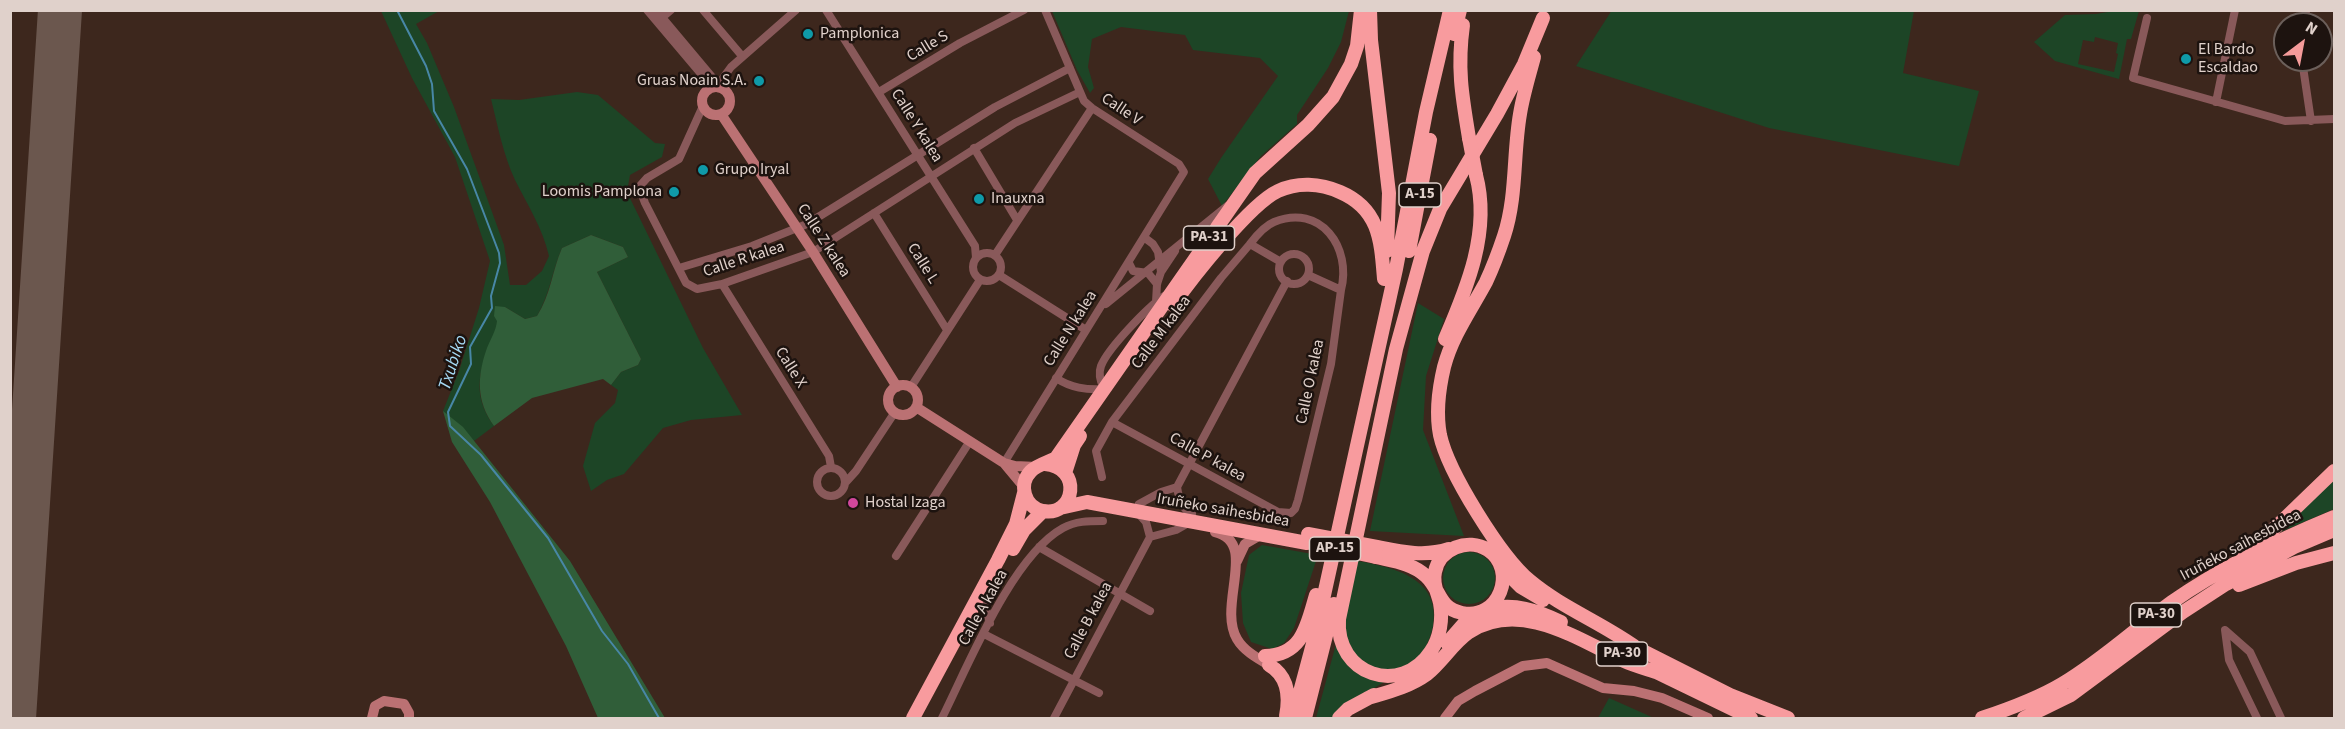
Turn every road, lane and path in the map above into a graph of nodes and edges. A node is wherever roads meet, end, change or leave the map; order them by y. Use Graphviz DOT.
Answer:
graph roads {
  1 [pos="671,10"];
  2 [pos="703,10"];
  3 [pos="796,10"];
  4 [pos="826,10"];
  5 [pos="1024,10"];
  6 [pos="1045,10"];
  7 [pos="1361,10"];
  8 [pos="1370,10"];
  9 [pos="1450,10"];
  10 [pos="1462,10"];
  11 [pos="2235,10"];
  12 [pos="656,14"];
  13 [pos="1544,14"];
  14 [pos="2147,18"];
  15 [pos="742,56"];
  16 [pos="1070,68"];
  17 [pos="2304,72"];
  18 [pos="716,89"];
  19 [pos="879,92"];
  20 [pos="1080,92"];
  21 [pos="2216,102"];
  22 [pos="703,106"];
  23 [pos="1092,108"];
  24 [pos="721,114"];
  25 [pos="2334,119"];
  26 [pos="2311,121"];
  27 [pos="974,148"];
  28 [pos="917,154"];
  29 [pos="932,176"];
  30 [pos="1236,199"];
  31 [pos="1162,211"];
  32 [pos="874,213"];
  33 [pos="1017,220"];
  34 [pos="797,228"];
  35 [pos="1145,238"];
  36 [pos="1179,244"];
  37 [pos="1250,244"];
  38 [pos="813,252"];
  39 [pos="995,255"];
  40 [pos="976,258"];
  41 [pos="1159,260"];
  42 [pos="1281,262"];
  43 [pos="1129,263"];
  44 [pos="679,268"];
  45 [pos="1161,272"];
  46 [pos="1143,273"];
  47 [pos="1308,274"];
  48 [pos="999,275"];
  49 [pos="1384,279"];
  50 [pos="980,280"];
  51 [pos="1287,281"];
  52 [pos="722,284"];
  53 [pos="1157,284"];
  54 [pos="1341,290"];
  55 [pos="1171,292"];
  56 [pos="1156,302"];
  57 [pos="1101,308"];
  58 [pos="1455,328"];
  59 [pos="947,330"];
  60 [pos="1086,330"];
  61 [pos="1396,349"];
  62 [pos="1056,378"];
  63 [pos="1377,379"];
  64 [pos="897,387"];
  65 [pos="910,387"];
  66 [pos="1104,388"];
  67 [pos="916,407"];
  68 [pos="895,412"];
  69 [pos="1112,422"];
  70 [pos="970,441"];
  71 [pos="1004,463"];
  72 [pos="1190,464"];
  73 [pos="1041,465"];
  74 [pos="831,467"];
  75 [pos="2334,471"];
  76 [pos="1102,477"];
  77 [pos="1068,478"];
  78 [pos="846,482"];
  79 [pos="1177,487"];
  80 [pos="1024,490"];
  81 [pos="1060,508"];
  82 [pos="1138,508"];
  83 [pos="1043,511"];
  84 [pos="1291,513"];
  85 [pos="2334,517"];
  86 [pos="1191,518"];
  87 [pos="1103,521"];
  88 [pos="2334,530"];
  89 [pos="1338,531"];
  90 [pos="1262,534"];
  91 [pos="1150,537"];
  92 [pos="1308,538"];
  93 [pos="1039,547"];
  94 [pos="1454,547"];
  95 [pos="1376,552"];
  96 [pos="2334,553"];
  97 [pos="896,556"];
  98 [pos="1498,562"];
  99 [pos="1236,564"];
  100 [pos="2215,575"];
  101 [pos="1118,595"];
  102 [pos="1438,596"];
  103 [pos="983,599"];
  104 [pos="1150,611"];
  105 [pos="1483,611"];
  106 [pos="990,623"];
  107 [pos="984,634"];
  108 [pos="1634,646"];
  109 [pos="2125,656"];
  110 [pos="1270,663"];
  111 [pos="1659,673"];
  112 [pos="1074,681"];
  113 [pos="1687,688"];
  114 [pos="1099,693"];
  115 [pos="1368,698"];
  116 [pos="372,718"];
  117 [pos="409,718"];
  118 [pos="914,718"];
  119 [pos="921,718"];
  120 [pos="942,718"];
  121 [pos="1054,718"];
  122 [pos="1286,718"];
  123 [pos="1293,718"];
  124 [pos="1305,718"];
  125 [pos="1339,718"];
  126 [pos="1445,718"];
  127 [pos="1708,718"];
  128 [pos="1738,718"];
  129 [pos="1751,718"];
  130 [pos="1788,718"];
  131 [pos="1982,718"];
  132 [pos="2024,718"];
  133 [pos="2257,718"];
  134 [pos="2281,718"];
  1 -- 12 [label="street"];
  2 -- 15 [label="street"];
  3 -- 15 [label="street"];
  4 -- 19 [label="street, Calle Y kalea"];
  5 -- 19 [label="street, Calle S"];
  6 -- 16 [label="street, Calle V"];
  7 -- 30 [label="highway, PA-31"];
  8 -- 49 [label="highway"];
  9 -- 63 [label="highway, A-15"];
  10 -- 58 [label="highway, bridge"];
  10 -- 63 [label="highway, A-15"];
  11 -- 21 [label="street"];
  12 -- 18 [label="street"];
  13 -- 58 [label="highway"];
  13 -- 61 [label="highway"];
  14 -- 21 [label="street"];
  15 -- 18 [label="street"];
  16 -- 20 [label="street, Calle V"];
  16 -- 28 [label="street, Calle R kalea"];
  17 -- 26 [label="street"];
  18 -- 22 [label="street"];
  18 -- 24 [label="street"];
  19 -- 28 [label="street, Calle Y kalea"];
  20 -- 23 [label="street, Calle V"];
  20 -- 27 [label="street, Calle R kalea"];
  21 -- 26 [label="street"];
  22 -- 24 [label="street"];
  22 -- 44 [label="street"];
  23 -- 31 [label="street, Calle V"];
  23 -- 33 [label="street"];
  24 -- 34 [label="street, Calle Z kalea"];
  25 -- 26 [label="street"];
  27 -- 29 [label="street, Calle R kalea"];
  27 -- 33 [label="street"];
  28 -- 29 [label="street, Calle Y kalea"];
  28 -- 34 [label="street, Calle R kalea"];
  29 -- 32 [label="street, Calle R kalea"];
  29 -- 40 [label="street, Calle Y kalea"];
  30 -- 36 [label="street"];
  30 -- 55 [label="highway, PA-31"];
  31 -- 35 [label="street, Calle N kalea"];
  32 -- 38 [label="street, Calle R kalea"];
  32 -- 59 [label="street, Calle L"];
  33 -- 39 [label="street"];
  34 -- 38 [label="street, Calle Z kalea"];
  34 -- 44 [label="street, Calle R kalea"];
  35 -- 41 [label="street"];
  35 -- 43 [label="street, Calle N kalea"];
  36 -- 41 [label="street"];
  36 -- 45 [label="street"];
  37 -- 42 [label="street"];
  37 -- 54 [label="street, Calle M kalea"];
  37 -- 69 [label="street, Calle M kalea"];
  38 -- 52 [label="street, Calle R kalea"];
  38 -- 64 [label="street, Calle Z kalea"];
  39 -- 40 [label="street"];
  39 -- 48 [label="street"];
  40 -- 50 [label="street"];
  41 -- 45 [label="street"];
  41 -- 46 [label="street"];
  42 -- 47 [label="street"];
  42 -- 51 [label="street"];
  43 -- 46 [label="street"];
  43 -- 57 [label="street, Calle N kalea"];
  44 -- 52 [label="street, Calle R kalea"];
  45 -- 53 [label="street"];
  46 -- 53 [label="street"];
  46 -- 57 [label="street"];
  47 -- 51 [label="street"];
  47 -- 54 [label="street"];
  48 -- 50 [label="street"];
  48 -- 60 [label="street"];
  49 -- 63 [label="highway"];
  49 -- 77 [label="highway"];
  50 -- 59 [label="street"];
  51 -- 72 [label="street"];
  52 -- 74 [label="street, Calle X"];
  53 -- 56 [label="street"];
  54 -- 84 [label="street, Calle O kalea"];
  55 -- 56 [label="street"];
  55 -- 66 [label="highway, PA-31"];
  56 -- 66 [label="street"];
  57 -- 60 [label="street, Calle N kalea"];
  58 -- 98 [label="highway"];
  58 -- 108 [label="highway"];
  59 -- 65 [label="street"];
  60 -- 62 [label="street, Calle N kalea"];
  61 -- 63 [label="highway"];
  61 -- 102 [label="highway"];
  62 -- 66 [label="street"];
  62 -- 71 [label="street, Calle N kalea"];
  63 -- 89 [label="highway, AP-15"];
  63 -- 124 [label="highway, AP-15"];
  64 -- 65 [label="street"];
  64 -- 68 [label="street"];
  65 -- 67 [label="street"];
  66 -- 73 [label="highway, PA-31"];
  67 -- 68 [label="street"];
  67 -- 70 [label="street"];
  68 -- 78 [label="street"];
  69 -- 72 [label="street, Calle P kalea"];
  69 -- 76 [label="street, Calle M kalea"];
  70 -- 71 [label="street"];
  70 -- 97 [label="street"];
  71 -- 73 [label="street"];
  71 -- 80 [label="street"];
  72 -- 79 [label="street"];
  72 -- 84 [label="street, Calle P kalea"];
  73 -- 77 [label="highway"];
  73 -- 80 [label="highway, PA-31"];
  74 -- 78 [label="street"];
  74 -- 78 [label="street"];
  75 -- 100 [label="highway"];
  77 -- 81 [label="highway"];
  77 -- 82 [label="highway, Iruñeko saihesbidea / PA-30"];
  79 -- 82 [label="street"];
  79 -- 86 [label="street"];
  80 -- 83 [label="highway"];
  80 -- 118 [label="highway, PA-31"];
  81 -- 82 [label="highway, Iruñeko saihesbidea / PA-30"];
  81 -- 83 [label="highway"];
  82 -- 86 [label="highway, Iruñeko saihesbidea / PA-30"];
  82 -- 91 [label="street"];
  83 -- 103 [label="highway"];
  85 -- 100 [label="highway, Iruñeko saihesbidea / PA-30"];
  86 -- 90 [label="highway, Iruñeko saihesbidea / PA-30"];
  86 -- 91 [label="street"];
  86 -- 92 [label="highway, Iruñeko saihesbidea / PA-30"];
  86 -- 99 [label="street"];
  87 -- 93 [label="street, Calle A kalea"];
  88 -- 109 [label="highway, Iruñeko saihesbidea / PA-30"];
  89 -- 110 [label="highway"];
  89 -- 123 [label="highway, AP-15"];
  90 -- 92 [label="highway, Iruñeko saihesbidea / PA-30"];
  90 -- 99 [label="street"];
  91 -- 101 [label="street, Calle B kalea"];
  92 -- 95 [label="highway, Iruñeko saihesbidea / PA-30, bridge"];
  93 -- 101 [label="street"];
  93 -- 106 [label="street, Calle A kalea"];
  94 -- 95 [label="highway, Iruñeko saihesbidea / PA-30"];
  94 -- 98 [label="highway, PA-30"];
  94 -- 102 [label="highway"];
  95 -- 102 [label="highway, Iruñeko saihesbidea / PA-30"];
  96 -- 109 [label="highway"];
  98 -- 105 [label="highway"];
  98 -- 108 [label="highway, PA-30"];
  99 -- 110 [label="street"];
  100 -- 131 [label="highway, Iruñeko saihesbidea / PA-30"];
  101 -- 104 [label="street"];
  101 -- 112 [label="street, Calle B kalea"];
  102 -- 105 [label="highway, PA-30"];
  103 -- 106 [label="street"];
  103 -- 119 [label="highway"];
  105 -- 111 [label="highway, PA-30"];
  105 -- 115 [label="highway"];
  106 -- 107 [label="street, Calle A kalea"];
  107 -- 112 [label="street"];
  107 -- 120 [label="street, Calle A kalea"];
  108 -- 130 [label="highway, PA-30"];
  109 -- 132 [label="highway, Iruñeko saihesbidea / PA-30"];
  110 -- 122 [label="highway"];
  111 -- 113 [label="highway, PA-30"];
  111 -- 115 [label="highway"];
  112 -- 114 [label="street"];
  112 -- 121 [label="street, Calle B kalea"];
  113 -- 128 [label="highway"];
  113 -- 129 [label="highway, PA-30"];
  115 -- 125 [label="highway"];
  116 -- 117 [label="street"];
  126 -- 127 [label="street"];
  133 -- 134 [label="street"];
}
